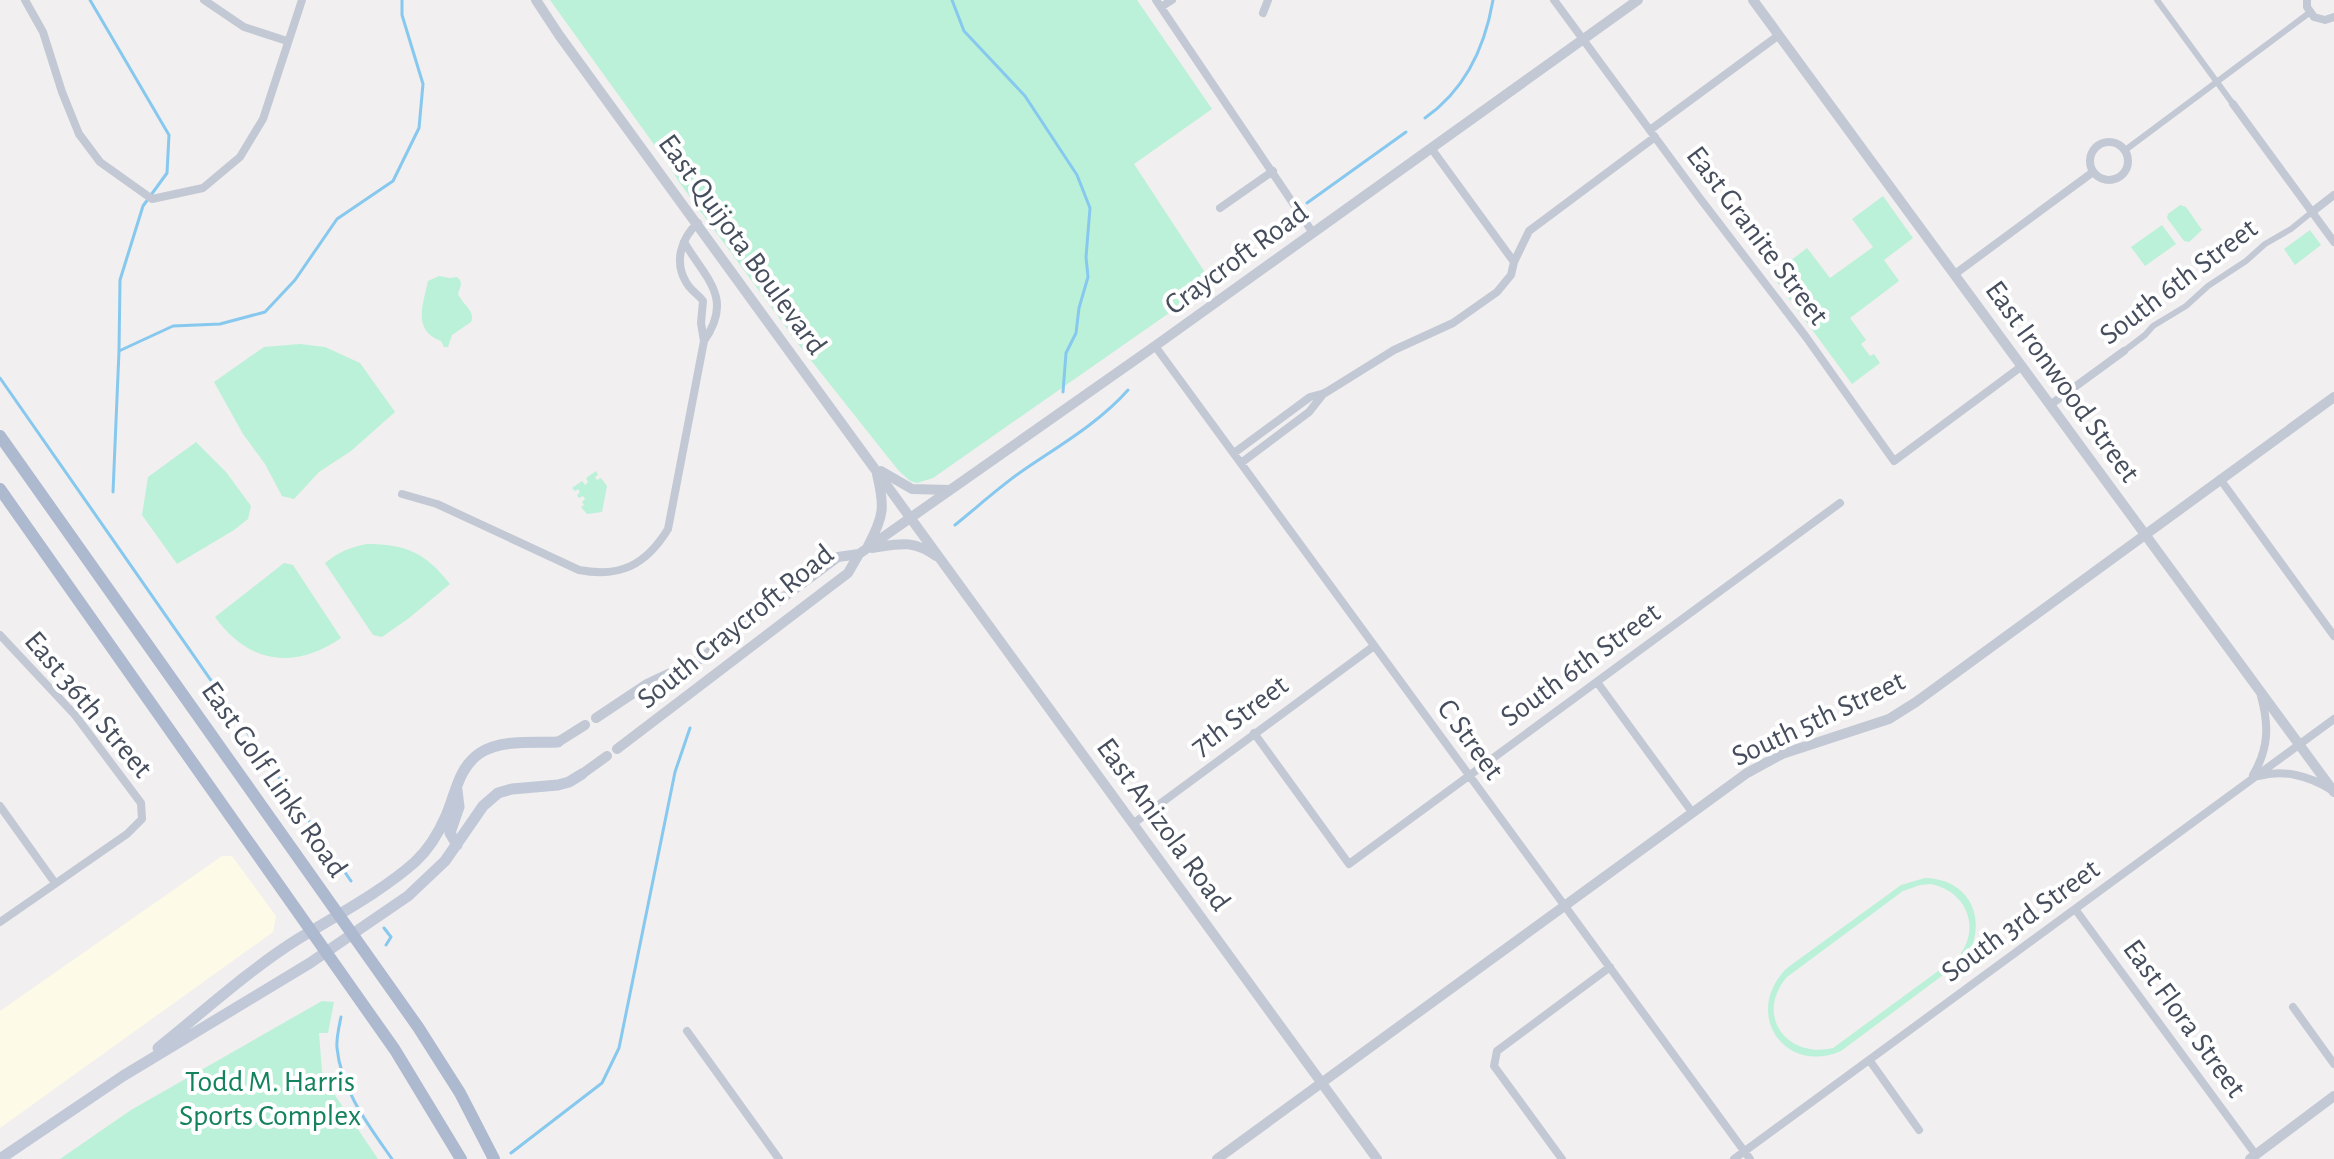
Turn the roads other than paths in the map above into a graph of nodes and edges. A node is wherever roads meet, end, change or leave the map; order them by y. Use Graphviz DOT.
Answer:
graph roads {
  1 [pos="25,0"];
  2 [pos="204,0"];
  3 [pos="302,0"];
  4 [pos="536,0"];
  5 [pos="1172,0"];
  6 [pos="1268,0"];
  7 [pos="1554,0"];
  8 [pos="1638,0"];
  9 [pos="1753,0"];
  10 [pos="2157,0"];
  11 [pos="2307,0"];
  12 [pos="1159,4"];
  13 [pos="1263,13"];
  14 [pos="2309,13"];
  15 [pos="2334,17"];
  16 [pos="1779,35"];
  17 [pos="1583,39"];
  18 [pos="287,41"];
  19 [pos="2217,82"];
  20 [pos="2233,104"];
  21 [pos="1653,133"];
  22 [pos="1431,148"];
  23 [pos="2124,151"];
  24 [pos="1273,171"];
  25 [pos="2093,172"];
  26 [pos="2334,195"];
  27 [pos="1220,208"];
  28 [pos="2312,212"];
  29 [pos="698,223"];
  30 [pos="1313,233"];
  31 [pos="684,242"];
  32 [pos="2334,242"];
  33 [pos="1514,262"];
  34 [pos="1955,274"];
  35 [pos="704,341"];
  36 [pos="1155,346"];
  37 [pos="2124,351"];
  38 [pos="2022,366"];
  39 [pos="1325,393"];
  40 [pos="2334,397"];
  41 [pos="2050,405"];
  42 [pos="0,436"];
  43 [pos="1234,453"];
  44 [pos="1241,463"];
  45 [pos="876,468"];
  46 [pos="2220,479"];
  47 [pos="0,489"];
  48 [pos="950,490"];
  49 [pos="402,494"];
  50 [pos="1840,503"];
  51 [pos="911,517"];
  52 [pos="2146,534"];
  53 [pos="863,551"];
  54 [pos="944,562"];
  55 [pos="0,635"];
  56 [pos="2334,636"];
  57 [pos="1374,646"];
  58 [pos="1597,682"];
  59 [pos="2258,687"];
  60 [pos="596,718"];
  61 [pos="2334,719"];
  62 [pos="585,725"];
  63 [pos="1254,733"];
  64 [pos="558,742"];
  65 [pos="2299,744"];
  66 [pos="617,749"];
  67 [pos="607,756"];
  68 [pos="582,774"];
  69 [pos="1468,775"];
  70 [pos="2250,779"];
  71 [pos="456,785"];
  72 [pos="2334,792"];
  73 [pos="0,806"];
  74 [pos="1692,812"];
  75 [pos="1134,823"];
  76 [pos="457,845"];
  77 [pos="55,883"];
  78 [pos="1565,905"];
  79 [pos="2075,909"];
  80 [pos="339,914"];
  81 [pos="0,922"];
  82 [pos="311,932"];
  83 [pos="352,935"];
  84 [pos="326,953"];
  85 [pos="1610,967"];
  86 [pos="2293,1007"];
  87 [pos="687,1031"];
  88 [pos="1870,1061"];
  89 [pos="2334,1064"];
  90 [pos="123,1076"];
  91 [pos="1323,1083"];
  92 [pos="2334,1096"];
  93 [pos="1919,1130"];
  94 [pos="1747,1155"];
  95 [pos="2253,1157"];
  96 [pos="0,1159"];
  97 [pos="461,1159"];
  98 [pos="494,1159"];
  99 [pos="779,1159"];
  100 [pos="1217,1159"];
  101 [pos="1377,1159"];
  102 [pos="1562,1159"];
  103 [pos="1734,1159"];
  1 -- 18 [label="street"];
  2 -- 18 [label="street"];
  3 -- 18 [label="street"];
  4 -- 29 [label="street, East Quijota Boulevard"];
  5 -- 12 [label="street"];
  6 -- 13 [label="street"];
  7 -- 17 [label="street, East Granite Street"];
  8 -- 17 [label="street, Craycroft Road"];
  9 -- 16 [label="street, East Ironwood Street"];
  10 -- 19 [label="street"];
  11 -- 14 [label="street"];
  12 -- 24 [label="street"];
  14 -- 15 [label="street"];
  14 -- 19 [label="street"];
  16 -- 21 [label="street"];
  16 -- 34 [label="street, East Ironwood Street"];
  17 -- 21 [label="street, East Granite Street"];
  17 -- 22 [label="street, Craycroft Road"];
  19 -- 20 [label="street"];
  19 -- 23 [label="street"];
  20 -- 28 [label="street"];
  21 -- 33 [label="street"];
  21 -- 38 [label="street, East Granite Street"];
  22 -- 30 [label="street, Craycroft Road"];
  22 -- 33 [label="street"];
  23 -- 25 [label="street"];
  23 -- 25 [label="street"];
  24 -- 27 [label="street"];
  24 -- 30 [label="street"];
  25 -- 34 [label="street"];
  26 -- 28 [label="street, South 6th Street"];
  28 -- 32 [label="street"];
  28 -- 37 [label="street, South 6th Street"];
  29 -- 31 [label="street"];
  29 -- 45 [label="street, East Quijota Boulevard"];
  30 -- 36 [label="street, Craycroft Road"];
  31 -- 35 [label="street"];
  31 -- 35 [label="street"];
  33 -- 39 [label="street"];
  34 -- 38 [label="street, East Ironwood Street"];
  35 -- 49 [label="street"];
  36 -- 43 [label="street, C Street"];
  36 -- 48 [label="street, Craycroft Road"];
  37 -- 41 [label="street, South 6th Street"];
  38 -- 41 [label="street, East Ironwood Street"];
  39 -- 43 [label="street"];
  39 -- 44 [label="street"];
  40 -- 46 [label="street, South 5th Street"];
  41 -- 52 [label="street, East Ironwood Street"];
  42 -- 80 [label="main road, East Golf Links Road"];
  43 -- 44 [label="street, C Street"];
  44 -- 57 [label="street, C Street"];
  45 -- 48 [label="street"];
  45 -- 51 [label="street, East Quijota Boulevard"];
  45 -- 53 [label="street"];
  46 -- 52 [label="street, South 5th Street"];
  46 -- 56 [label="street"];
  47 -- 82 [label="main road, East Golf Links Road"];
  48 -- 51 [label="street, Craycroft Road"];
  50 -- 58 [label="street, South 6th Street"];
  51 -- 53 [label="street, Craycroft Road"];
  51 -- 54 [label="street, East Anizola Road"];
  52 -- 59 [label="street, East Ironwood Street"];
  52 -- 74 [label="street, South 5th Street"];
  53 -- 54 [label="street"];
  53 -- 60 [label="street, South Craycroft Road"];
  53 -- 66 [label="street, South Craycroft Road"];
  54 -- 75 [label="street, East Anizola Road"];
  55 -- 77 [label="street, East 36th Street"];
  57 -- 63 [label="street, 7th Street"];
  57 -- 69 [label="street, C Street"];
  58 -- 69 [label="street, South 6th Street"];
  58 -- 74 [label="street"];
  59 -- 65 [label="street, East Ironwood Street"];
  59 -- 70 [label="street"];
  61 -- 65 [label="street, South 3rd Street"];
  62 -- 64 [label="street"];
  63 -- 69 [label="street, South 6th Street"];
  63 -- 75 [label="street, 7th Street"];
  64 -- 71 [label="main road"];
  65 -- 70 [label="street, South 3rd Street"];
  65 -- 72 [label="street, East Ironwood Street"];
  67 -- 68 [label="street"];
  68 -- 76 [label="main road"];
  69 -- 78 [label="street, C Street"];
  70 -- 72 [label="street"];
  70 -- 79 [label="street, South 3rd Street"];
  71 -- 76 [label="main road"];
  71 -- 80 [label="main road"];
  73 -- 77 [label="street"];
  74 -- 78 [label="street, South 5th Street"];
  75 -- 91 [label="street, East Anizola Road"];
  76 -- 83 [label="main road"];
  77 -- 81 [label="street"];
  78 -- 85 [label="street, C Street"];
  78 -- 91 [label="street, South 5th Street"];
  79 -- 88 [label="street, South 3rd Street"];
  79 -- 95 [label="street, East Flora Street"];
  80 -- 82 [label="main road"];
  80 -- 83 [label="main road, East Golf Links Road"];
  82 -- 84 [label="main road, East Golf Links Road"];
  82 -- 90 [label="main road"];
  83 -- 84 [label="main road"];
  83 -- 98 [label="main road, East Golf Links Road"];
  84 -- 90 [label="main road"];
  84 -- 97 [label="main road, East Golf Links Road"];
  85 -- 94 [label="street, C Street"];
  85 -- 102 [label="street"];
  86 -- 89 [label="street"];
  87 -- 99 [label="street"];
  88 -- 93 [label="street"];
  88 -- 94 [label="street, South 3rd Street"];
  90 -- 96 [label="main road"];
  91 -- 100 [label="street, South 5th Street"];
  91 -- 101 [label="street, East Anizola Road"];
  92 -- 95 [label="street"];
  94 -- 103 [label="street, South 3rd Street"];
}
